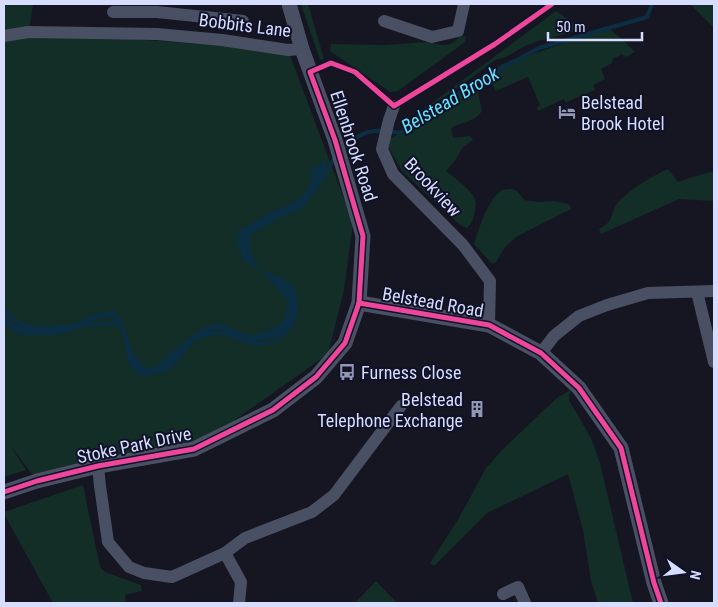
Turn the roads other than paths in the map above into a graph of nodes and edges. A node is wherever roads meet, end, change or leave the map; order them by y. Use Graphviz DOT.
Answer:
graph roads {
  1 [pos="289,4"];
  2 [pos="464,4"];
  3 [pos="156,8"];
  4 [pos="113,12"];
  5 [pos="243,21"];
  6 [pos="384,21"];
  7 [pos="4,36"];
  8 [pos="302,49"];
  9 [pos="394,106"];
  10 [pos="714,291"];
  11 [pos="697,292"];
  12 [pos="359,303"];
  13 [pos="489,326"];
  14 [pos="541,353"];
  15 [pos="714,362"];
  16 [pos="401,406"];
  17 [pos="98,466"];
  18 [pos="4,492"];
  19 [pos="225,553"];
  20 [pos="503,594"];
  21 [pos="239,603"];
  22 [pos="526,603"];
  23 [pos="661,603"];
  1 -- 8 [label="street, Ellenbrook Road"];
  2 -- 6 [label="street"];
  3 -- 4 [label="street"];
  3 -- 5 [label="street"];
  7 -- 8 [label="street, Bobbits Lane"];
  8 -- 12 [label="street, Ellenbrook Road"];
  9 -- 13 [label="street, Brookview"];
  10 -- 11 [label="street"];
  11 -- 14 [label="street"];
  11 -- 15 [label="street"];
  12 -- 13 [label="street, Belstead Road"];
  12 -- 17 [label="street, Stoke Park Drive"];
  13 -- 14 [label="street, Belstead Road"];
  14 -- 23 [label="street, Belstead Road"];
  16 -- 19 [label="street"];
  17 -- 18 [label="street, Stoke Park Drive"];
  17 -- 19 [label="street"];
  19 -- 21 [label="street"];
  20 -- 22 [label="street"];
}
